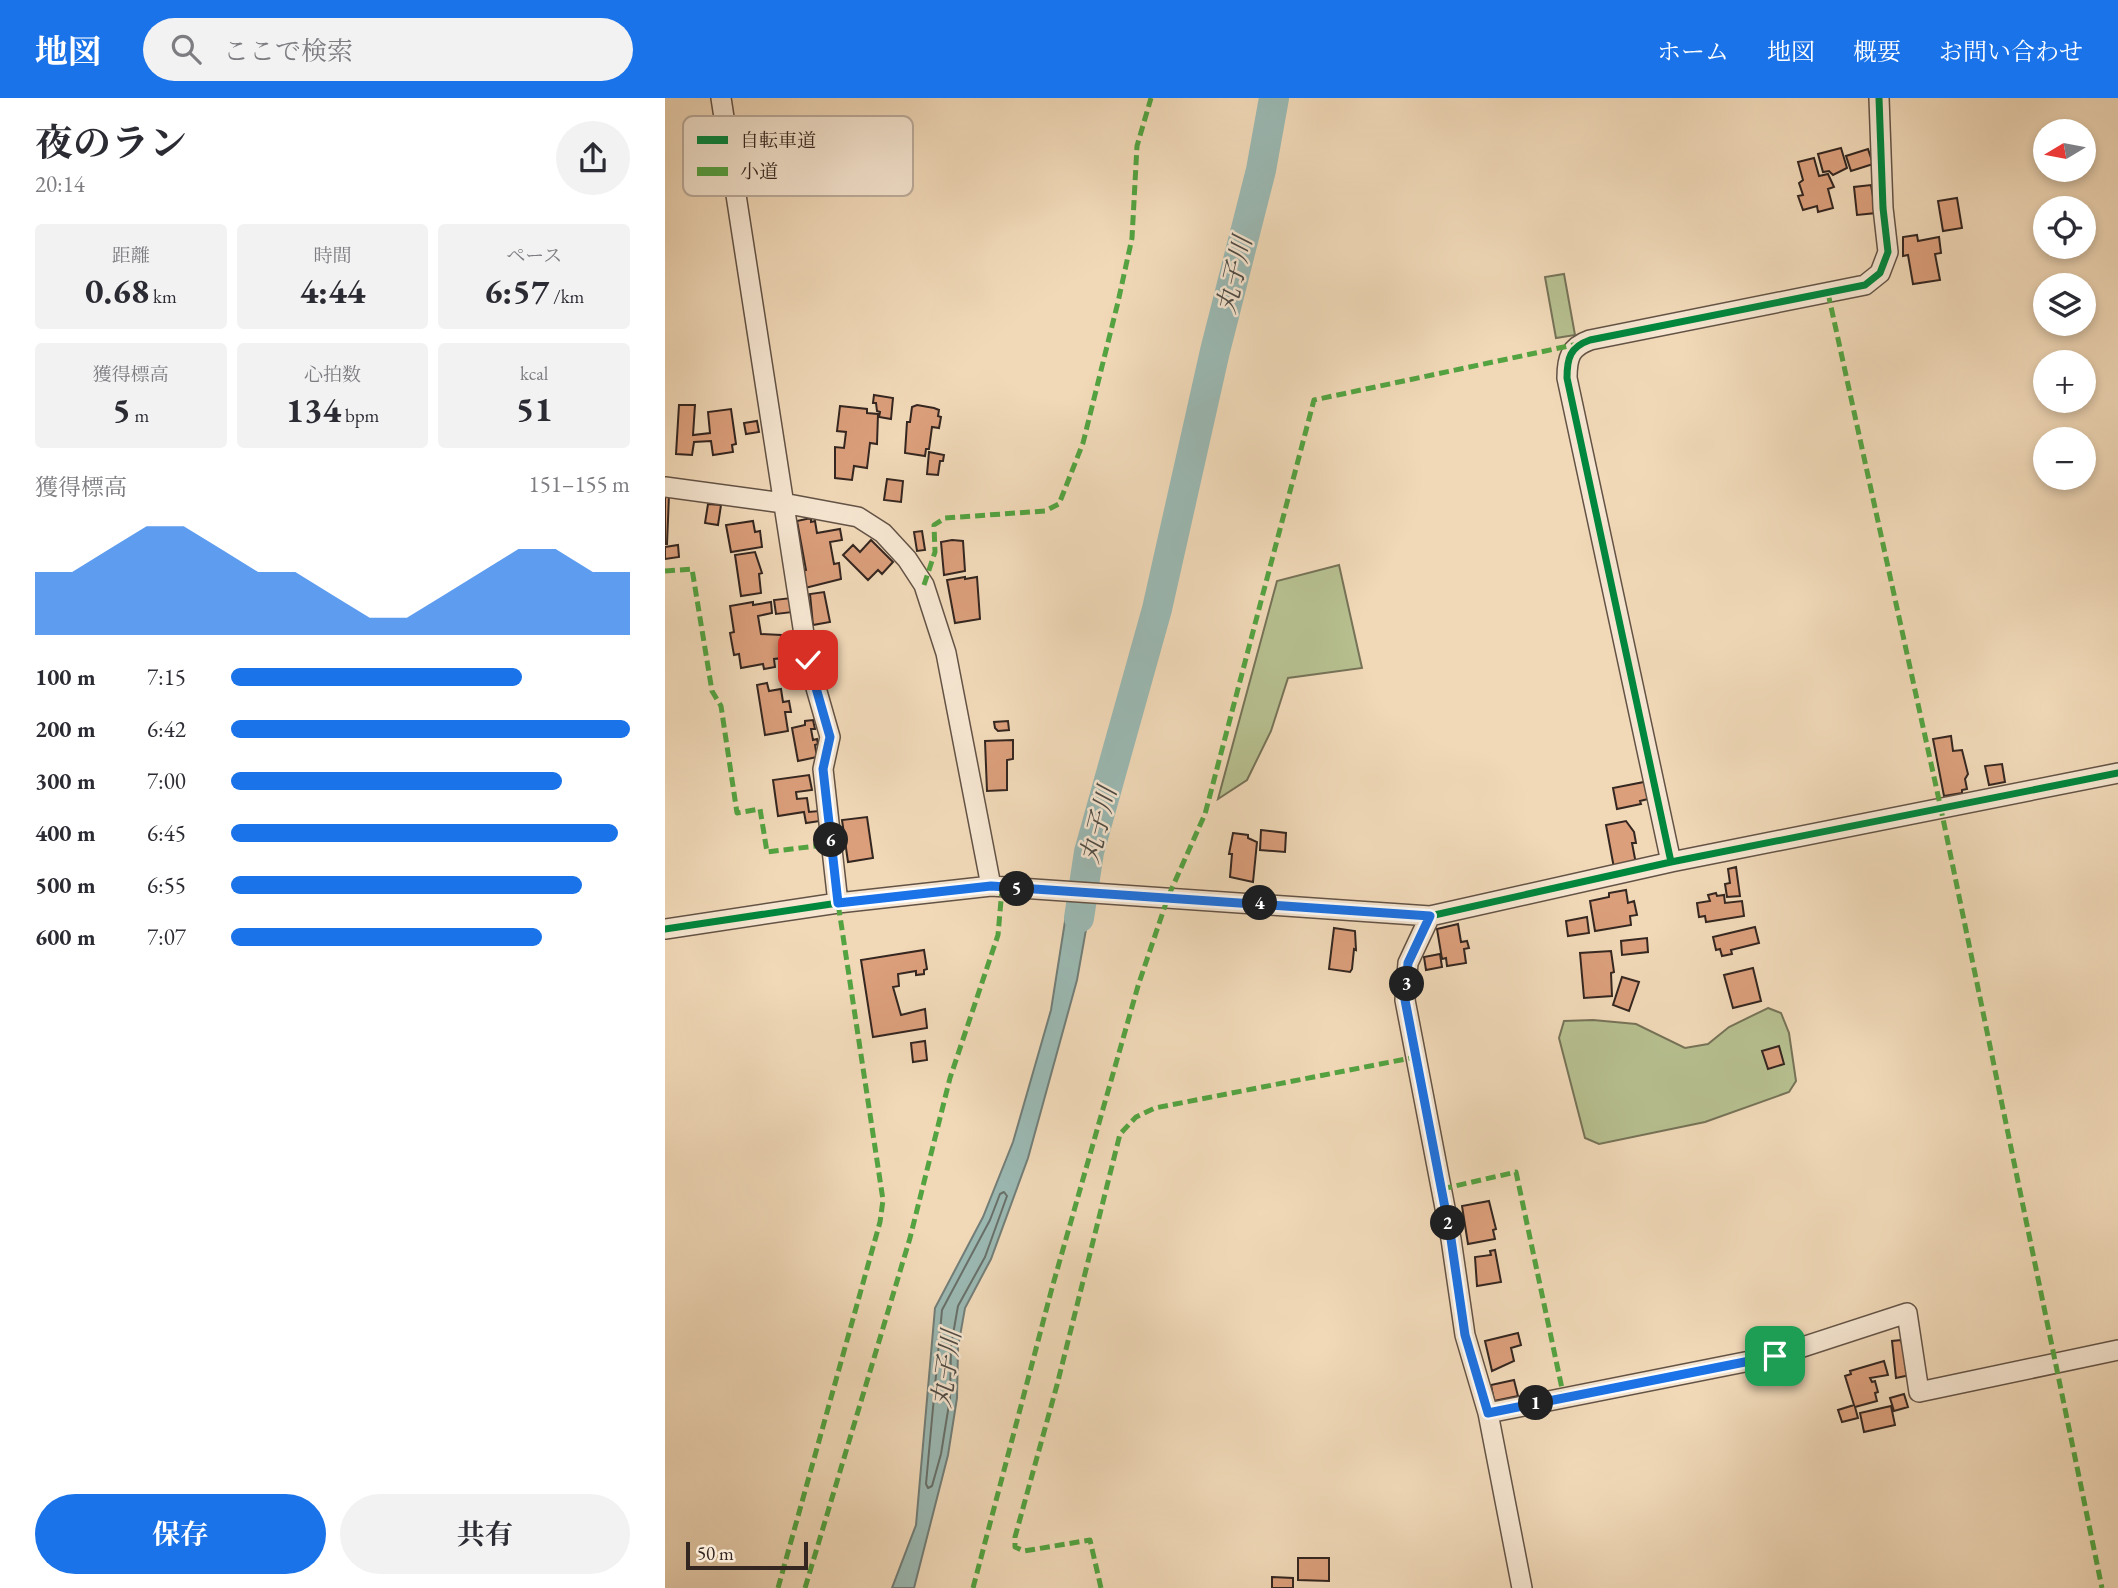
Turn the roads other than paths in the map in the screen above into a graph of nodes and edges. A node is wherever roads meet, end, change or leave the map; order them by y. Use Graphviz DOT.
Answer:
graph roads {
  1 [pos="721,98"];
  2 [pos="1879,98"];
  3 [pos="724,116"];
  4 [pos="737,196"];
  5 [pos="665,486"];
  6 [pos="783,503"];
  7 [pos="2118,773"];
  8 [pos="1671,862"];
  9 [pos="997,887"];
  10 [pos="838,903"];
  11 [pos="1430,916"];
  12 [pos="665,929"];
  13 [pos="2118,1350"];
  14 [pos="1488,1413"];
  15 [pos="1522,1588"];
  1 -- 3 [label="street"];
  2 -- 8 [label="street"];
  4 -- 6 [label="street"];
  5 -- 6 [label="street"];
  6 -- 9 [label="street"];
  6 -- 10 [label="street"];
  7 -- 8 [label="street"];
  8 -- 11 [label="street"];
  9 -- 10 [label="street"];
  9 -- 11 [label="street"];
  10 -- 12 [label="street"];
  11 -- 14 [label="street"];
  13 -- 14 [label="street"];
  14 -- 15 [label="street"];
}
